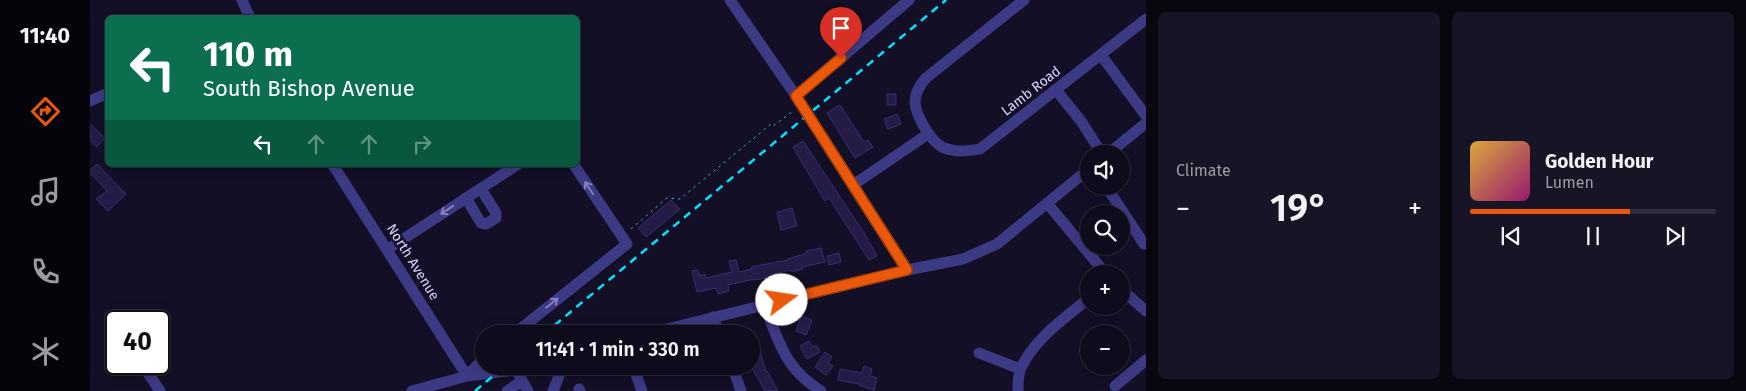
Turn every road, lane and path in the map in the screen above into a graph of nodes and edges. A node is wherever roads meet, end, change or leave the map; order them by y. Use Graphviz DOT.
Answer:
graph roads {
  1 [pos="242,0"];
  2 [pos="909,0"];
  3 [pos="1024,0"];
  4 [pos="735,2"];
  5 [pos="249,15"];
  6 [pos="1146,19"];
  7 [pos="1101,55"];
  8 [pos="1056,90"];
  9 [pos="105,94"];
  10 [pos="796,96"];
  11 [pos="90,101"];
  12 [pos="793,111"];
  13 [pos="1146,116"];
  14 [pos="1146,123"];
  15 [pos="928,134"];
  16 [pos="1096,145"];
  17 [pos="1119,145"];
  18 [pos="334,167"];
  19 [pos="514,167"];
  20 [pos="575,167"];
  21 [pos="1080,176"];
  22 [pos="853,185"];
  23 [pos="480,189"];
  24 [pos="1112,195"];
  25 [pos="466,198"];
  26 [pos="1047,203"];
  27 [pos="622,236"];
  28 [pos="1144,244"];
  29 [pos="388,249"];
  30 [pos="1099,265"];
  31 [pos="907,270"];
  32 [pos="1130,297"];
  33 [pos="764,304"];
  34 [pos="1080,306"];
  35 [pos="1146,311"];
  36 [pos="713,317"];
  37 [pos="525,325"];
  38 [pos="682,325"];
  39 [pos="716,325"];
  40 [pos="979,353"];
  41 [pos="1146,360"];
  42 [pos="475,368"];
  43 [pos="1020,369"];
  44 [pos="149,375"];
  45 [pos="475,375"];
  46 [pos="519,375"];
  47 [pos="559,375"];
  48 [pos="636,375"];
  49 [pos="735,375"];
  50 [pos="467,376"];
  51 [pos="525,386"];
  52 [pos="1115,386"];
  53 [pos="160,391"];
  54 [pos="412,391"];
  55 [pos="507,391"];
  56 [pos="553,391"];
  57 [pos="642,391"];
  58 [pos="741,391"];
  59 [pos="822,391"];
  60 [pos="1018,391"];
  1 -- 5 [label="street"];
  2 -- 10 [label="street"];
  3 -- 15 [label="street"];
  4 -- 10 [label="street"];
  6 -- 7 [label="street, Lamb Road"];
  7 -- 8 [label="street, Lamb Road"];
  7 -- 13 [label="street"];
  8 -- 15 [label="street, Lamb Road"];
  8 -- 16 [label="street"];
  9 -- 11 [label="street"];
  10 -- 22 [label="street"];
  12 -- 27 [label="path"];
  14 -- 17 [label="street"];
  15 -- 22 [label="street"];
  18 -- 29 [label="street, North Avenue"];
  19 -- 23 [label="street"];
  27 -- 20 [label="street, one-way"];
  21 -- 26 [label="street"];
  22 -- 31 [label="street"];
  23 -- 25 [label="street"];
  23 -- 25 [label="street"];
  24 -- 28 [label="street"];
  25 -- 29 [label="street, one-way"];
  26 -- 30 [label="street"];
  26 -- 31 [label="street"];
  37 -- 27 [label="street, one-way"];
  29 -- 50 [label="street, North Avenue"];
  31 -- 33 [label="street"];
  32 -- 35 [label="street"];
  33 -- 36 [label="street"];
  33 -- 59 [label="street"];
  34 -- 43 [label="street"];
  36 -- 38 [label="street"];
  36 -- 39 [label="street"];
  40 -- 43 [label="street"];
  41 -- 52 [label="street"];
  42 -- 50 [label="street"];
  43 -- 60 [label="street"];
  44 -- 53 [label="street"];
  45 -- 50 [label="street"];
  46 -- 51 [label="street"];
  47 -- 56 [label="street"];
  48 -- 57 [label="street"];
  49 -- 58 [label="street"];
  50 -- 54 [label="street"];
  51 -- 55 [label="street"];
}
